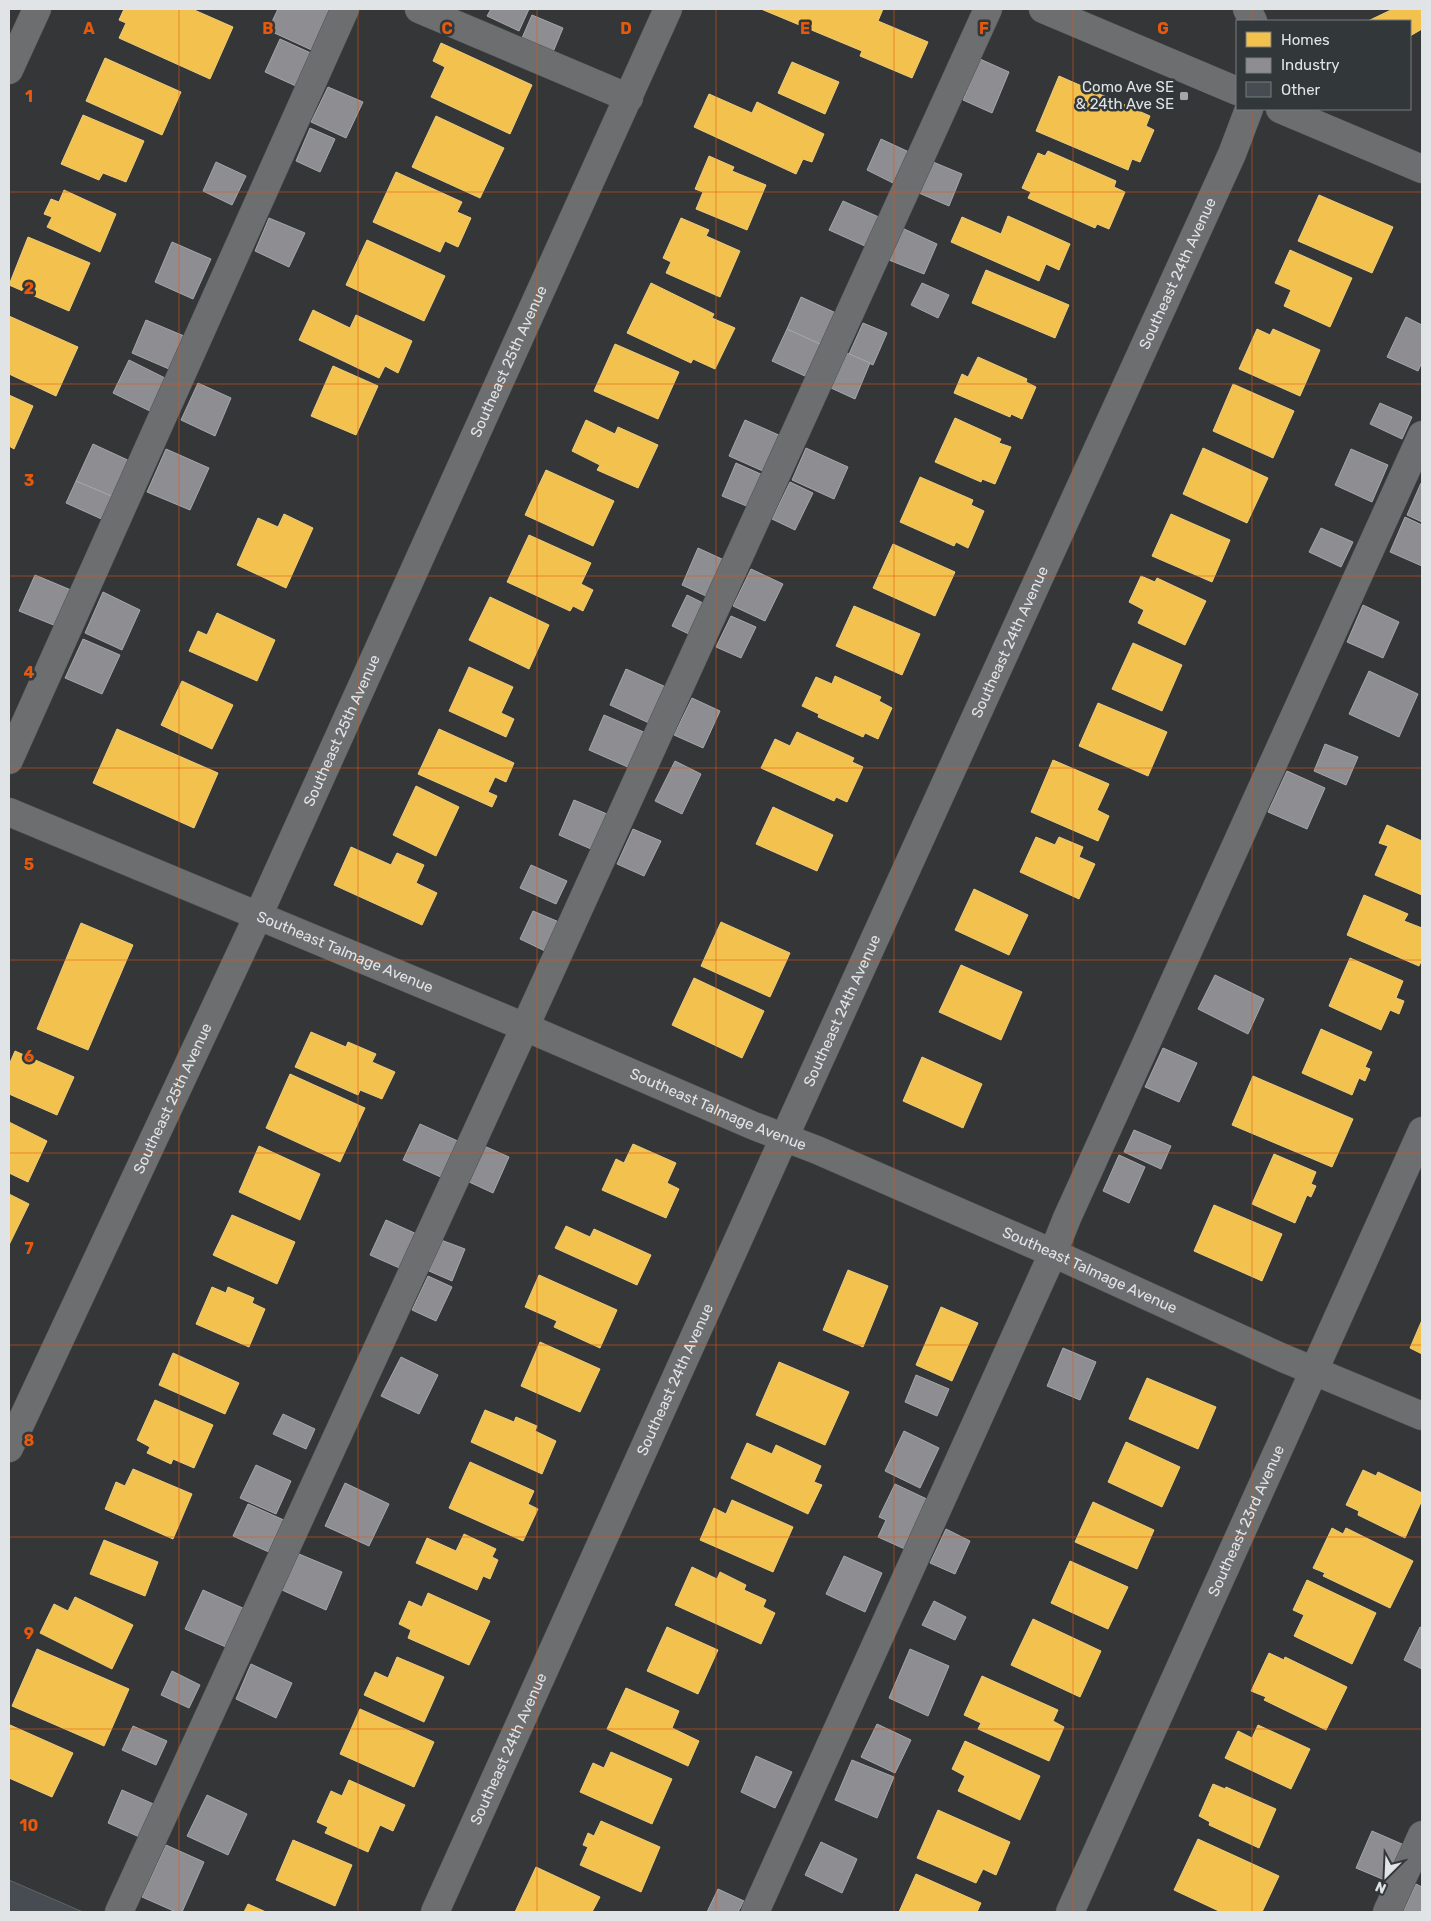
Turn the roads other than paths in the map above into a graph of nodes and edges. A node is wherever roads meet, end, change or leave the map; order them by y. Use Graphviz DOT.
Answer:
graph roads {
  1 [pos="37,9"];
  2 [pos="345,9"];
  3 [pos="420,9"];
  4 [pos="668,9"];
  5 [pos="988,9"];
  6 [pos="1043,9"];
  7 [pos="9,70"];
  8 [pos="1236,91"];
  9 [pos="629,98"];
  10 [pos="1249,110"];
  11 [pos="1282,110"];
  12 [pos="1422,169"];
  13 [pos="1422,435"];
  14 [pos="9,760"];
  15 [pos="9,812"];
  16 [pos="258,916"];
  17 [pos="525,1027"];
  18 [pos="1422,1131"];
  19 [pos="784,1138"];
  20 [pos="1053,1253"];
  21 [pos="1313,1370"];
  22 [pos="1422,1416"];
  23 [pos="9,1448"];
  24 [pos="1422,1835"];
  25 [pos="121,1912"];
  26 [pos="435,1912"];
  27 [pos="754,1912"];
  28 [pos="1070,1912"];
  29 [pos="1387,1912"];
  1 -- 7 [label="street"];
  2 -- 14 [label="street"];
  3 -- 9 [label="street"];
  4 -- 9 [label="street, Southeast 25th Avenue"];
  5 -- 17 [label="street"];
  6 -- 8 [label="street"];
  9 -- 16 [label="street, Southeast 25th Avenue"];
  10 -- 19 [label="street, Southeast 24th Avenue"];
  11 -- 12 [label="street"];
  13 -- 20 [label="street"];
  15 -- 16 [label="street, Southeast Talmage Avenue"];
  16 -- 17 [label="street, Southeast Talmage Avenue"];
  16 -- 23 [label="street, Southeast 25th Avenue"];
  17 -- 19 [label="street, Southeast Talmage Avenue"];
  17 -- 25 [label="street"];
  18 -- 21 [label="street, Southeast 23rd Avenue"];
  19 -- 20 [label="street, Southeast Talmage Avenue"];
  19 -- 26 [label="street, Southeast 24th Avenue"];
  20 -- 21 [label="street, Southeast Talmage Avenue"];
  20 -- 27 [label="street"];
  21 -- 22 [label="street, Southeast Talmage Avenue"];
  21 -- 28 [label="street, Southeast 23rd Avenue"];
  24 -- 29 [label="street"];
}
